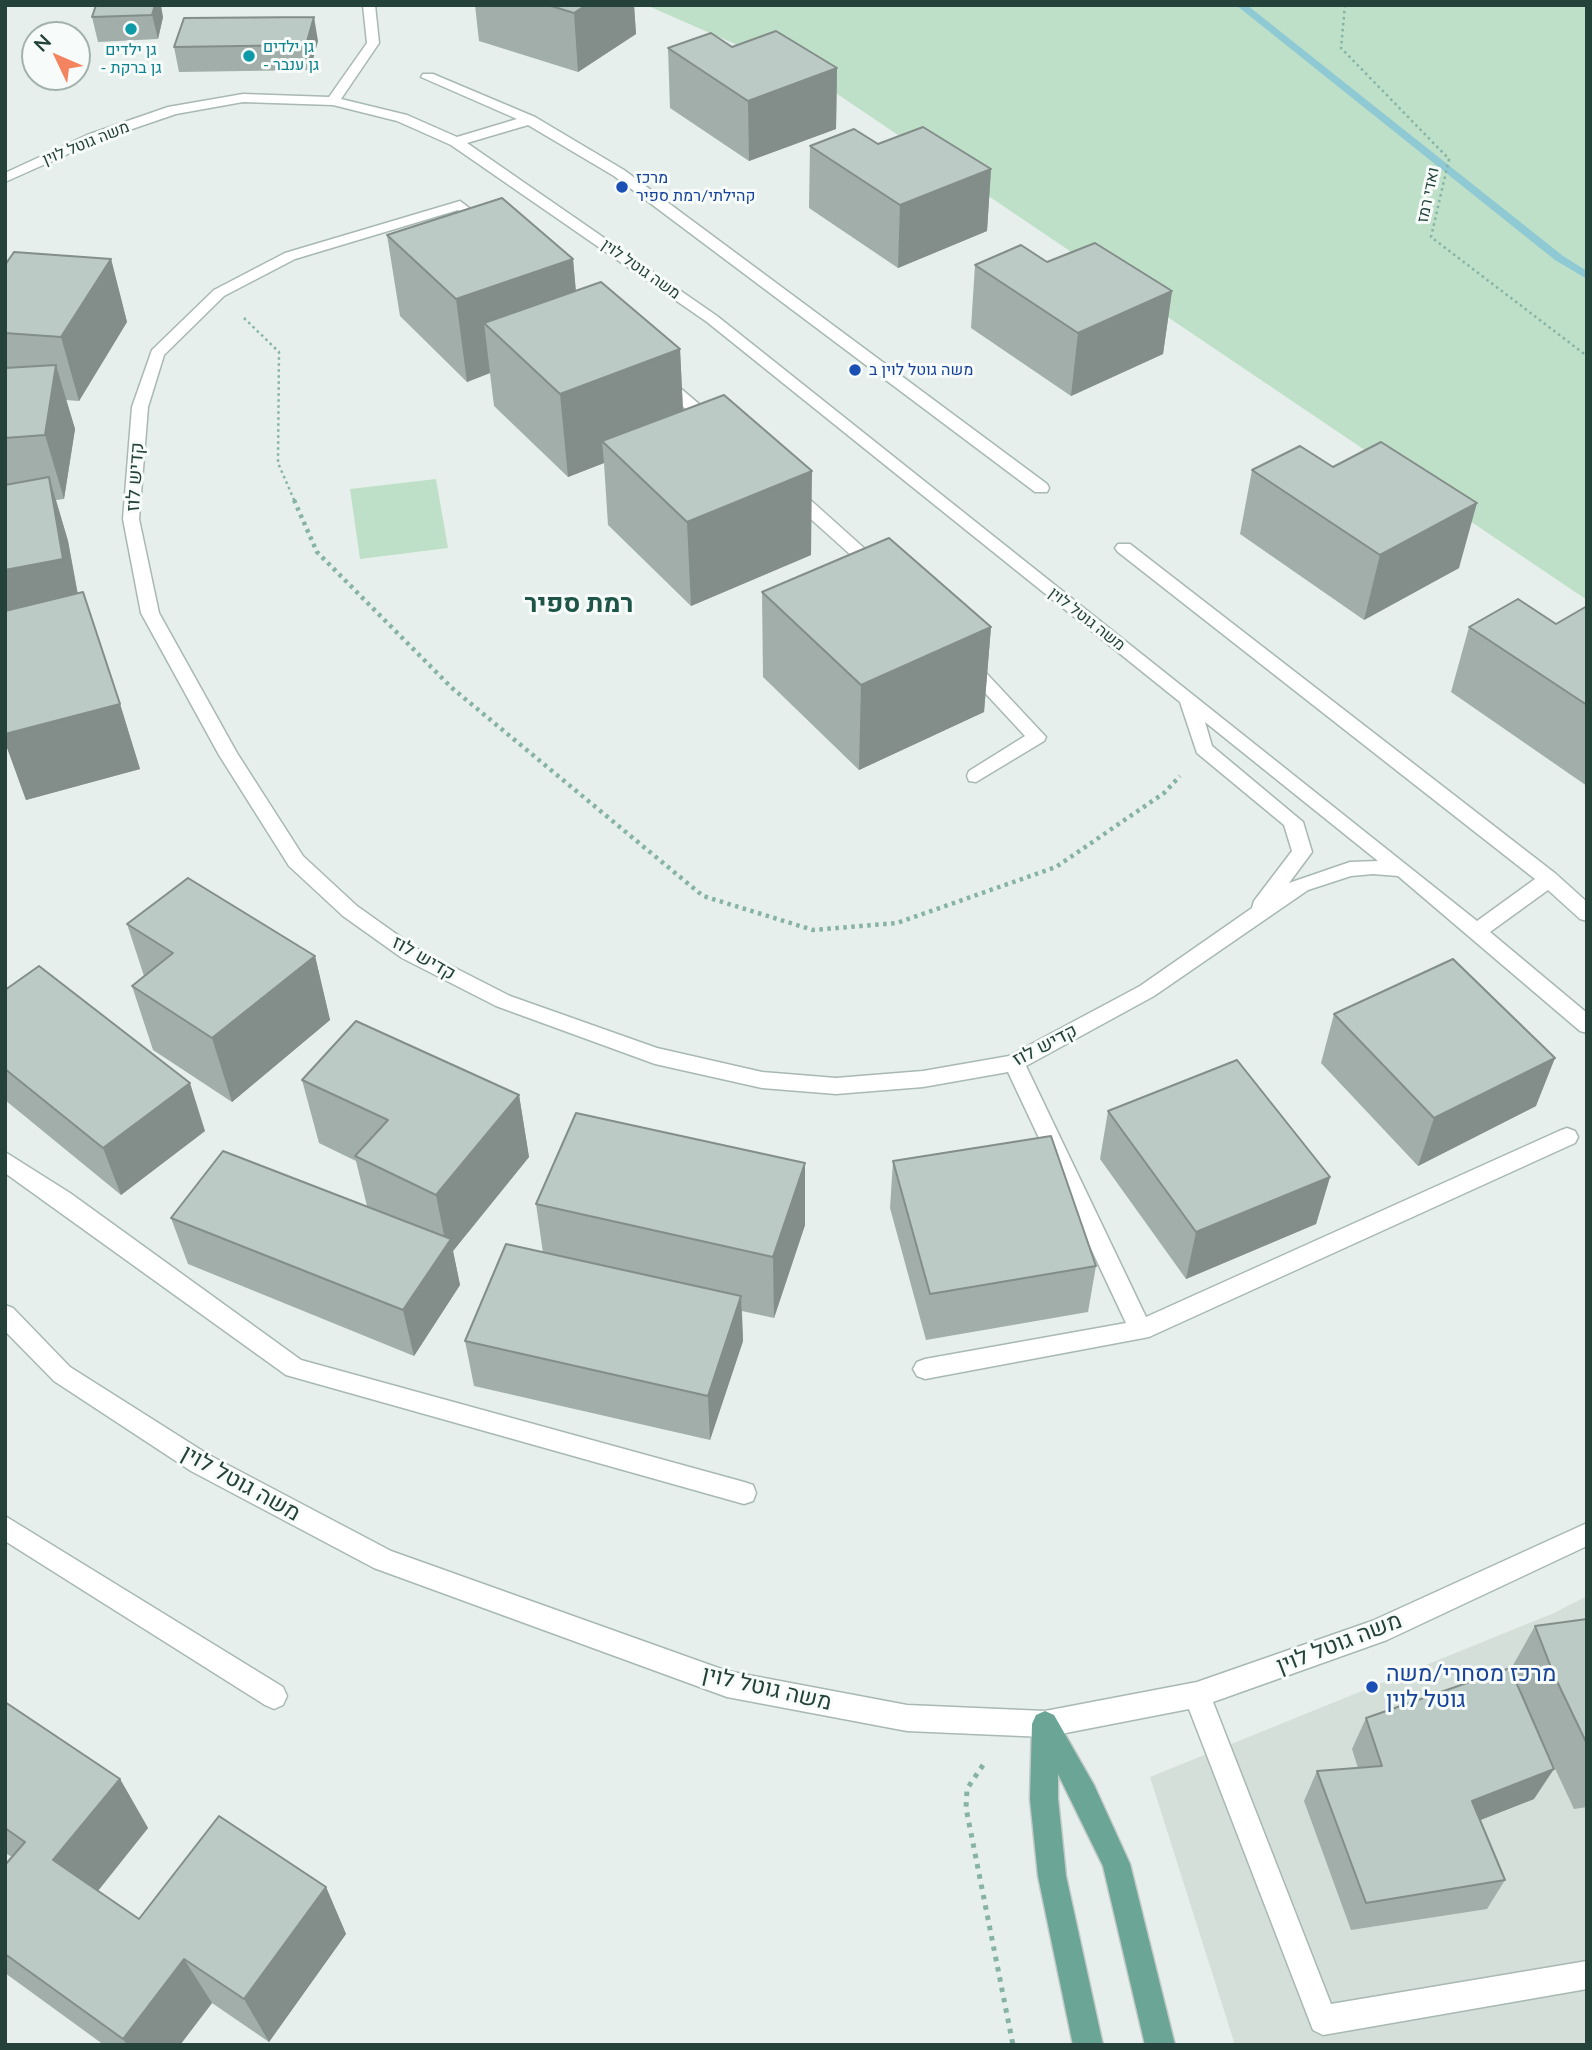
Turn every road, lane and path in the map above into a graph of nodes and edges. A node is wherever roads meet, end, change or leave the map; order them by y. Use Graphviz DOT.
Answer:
graph roads {
  1 [pos="369,5"];
  2 [pos="1345,5"];
  3 [pos="428,77"];
  4 [pos="333,101"];
  5 [pos="530,120"];
  6 [pos="456,142"];
  7 [pos="5,178"];
  8 [pos="501,240"];
  9 [pos="219,293"];
  10 [pos="1587,356"];
  11 [pos="645,366"];
  12 [pos="728,438"];
  13 [pos="779,482"];
  14 [pos="1041,488"];
  15 [pos="1124,548"];
  16 [pos="890,583"];
  17 [pos="955,650"];
  18 [pos="1189,700"];
  19 [pos="1204,749"];
  20 [pos="976,776"];
  21 [pos="1403,870"];
  22 [pos="1549,879"];
  23 [pos="1587,914"];
  24 [pos="1252,919"];
  25 [pos="1477,931"];
  26 [pos="1587,1025"];
  27 [pos="1014,1063"];
  28 [pos="1567,1138"];
  29 [pos="5,1161"];
  30 [pos="5,1315"];
  31 [pos="1142,1330"];
  32 [pos="925,1369"];
  33 [pos="744,1493"];
  34 [pos="5,1527"];
  35 [pos="1587,1534"];
  36 [pos="1197,1695"];
  37 [pos="274,1696"];
  38 [pos="1045,1724"];
  39 [pos="988,1760"];
  40 [pos="1587,1975"];
  41 [pos="1013,2045"];
  42 [pos="1088,2045"];
  43 [pos="1160,2045"];
  1 -- 4 [label="street"];
  2 -- 10 [label="path, ואדי רמז"];
  3 -- 5 [label="street"];
  4 -- 6 [label="street, משה גוטל לוין"];
  4 -- 7 [label="street, משה גוטל לוין"];
  5 -- 6 [label="street"];
  5 -- 14 [label="street"];
  6 -- 18 [label="street, משה גוטל לוין"];
  8 -- 9 [label="street, קדיש לוז"];
  9 -- 19 [label="path"];
  9 -- 27 [label="street, קדיש לוז"];
  11 -- 12 [label="street"];
  13 -- 16 [label="street"];
  15 -- 22 [label="street"];
  17 -- 20 [label="street"];
  18 -- 19 [label="street"];
  18 -- 21 [label="street, משה גוטל לוין"];
  19 -- 24 [label="street"];
  21 -- 24 [label="street, קדיש לוז"];
  21 -- 25 [label="street, משה גוטל לוין"];
  22 -- 23 [label="street"];
  22 -- 25 [label="street"];
  24 -- 27 [label="street, קדיש לוז"];
  25 -- 26 [label="street"];
  27 -- 31 [label="street"];
  28 -- 31 [label="street"];
  29 -- 33 [label="street"];
  30 -- 38 [label="street, משה גוטל לוין"];
  31 -- 32 [label="street"];
  34 -- 37 [label="street"];
  35 -- 36 [label="street, משה גוטל לוין"];
  36 -- 38 [label="street, משה גוטל לוין"];
  36 -- 40 [label="street"];
  38 -- 42 [label="main road"];
  38 -- 43 [label="main road"];
  39 -- 41 [label="path"];
}
